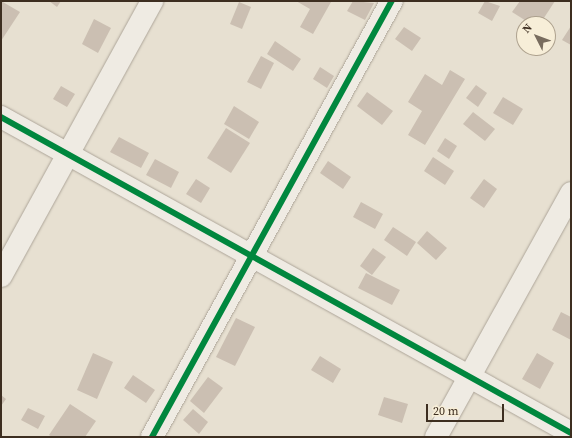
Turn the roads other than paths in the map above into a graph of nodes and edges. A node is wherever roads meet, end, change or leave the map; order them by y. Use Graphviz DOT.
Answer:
graph roads {
  1 [pos="152,1"];
  2 [pos="392,1"];
  3 [pos="1,117"];
  4 [pos="67,153"];
  5 [pos="571,193"];
  6 [pos="252,258"];
  7 [pos="1,276"];
  8 [pos="469,378"];
  9 [pos="571,433"];
  10 [pos="152,437"];
  11 [pos="436,437"];
  1 -- 4 [label="street"];
  2 -- 6 [label="street"];
  3 -- 4 [label="street"];
  4 -- 6 [label="street"];
  4 -- 7 [label="street"];
  5 -- 8 [label="street"];
  6 -- 8 [label="street"];
  6 -- 10 [label="street"];
  8 -- 9 [label="street"];
  8 -- 11 [label="street"];
}
